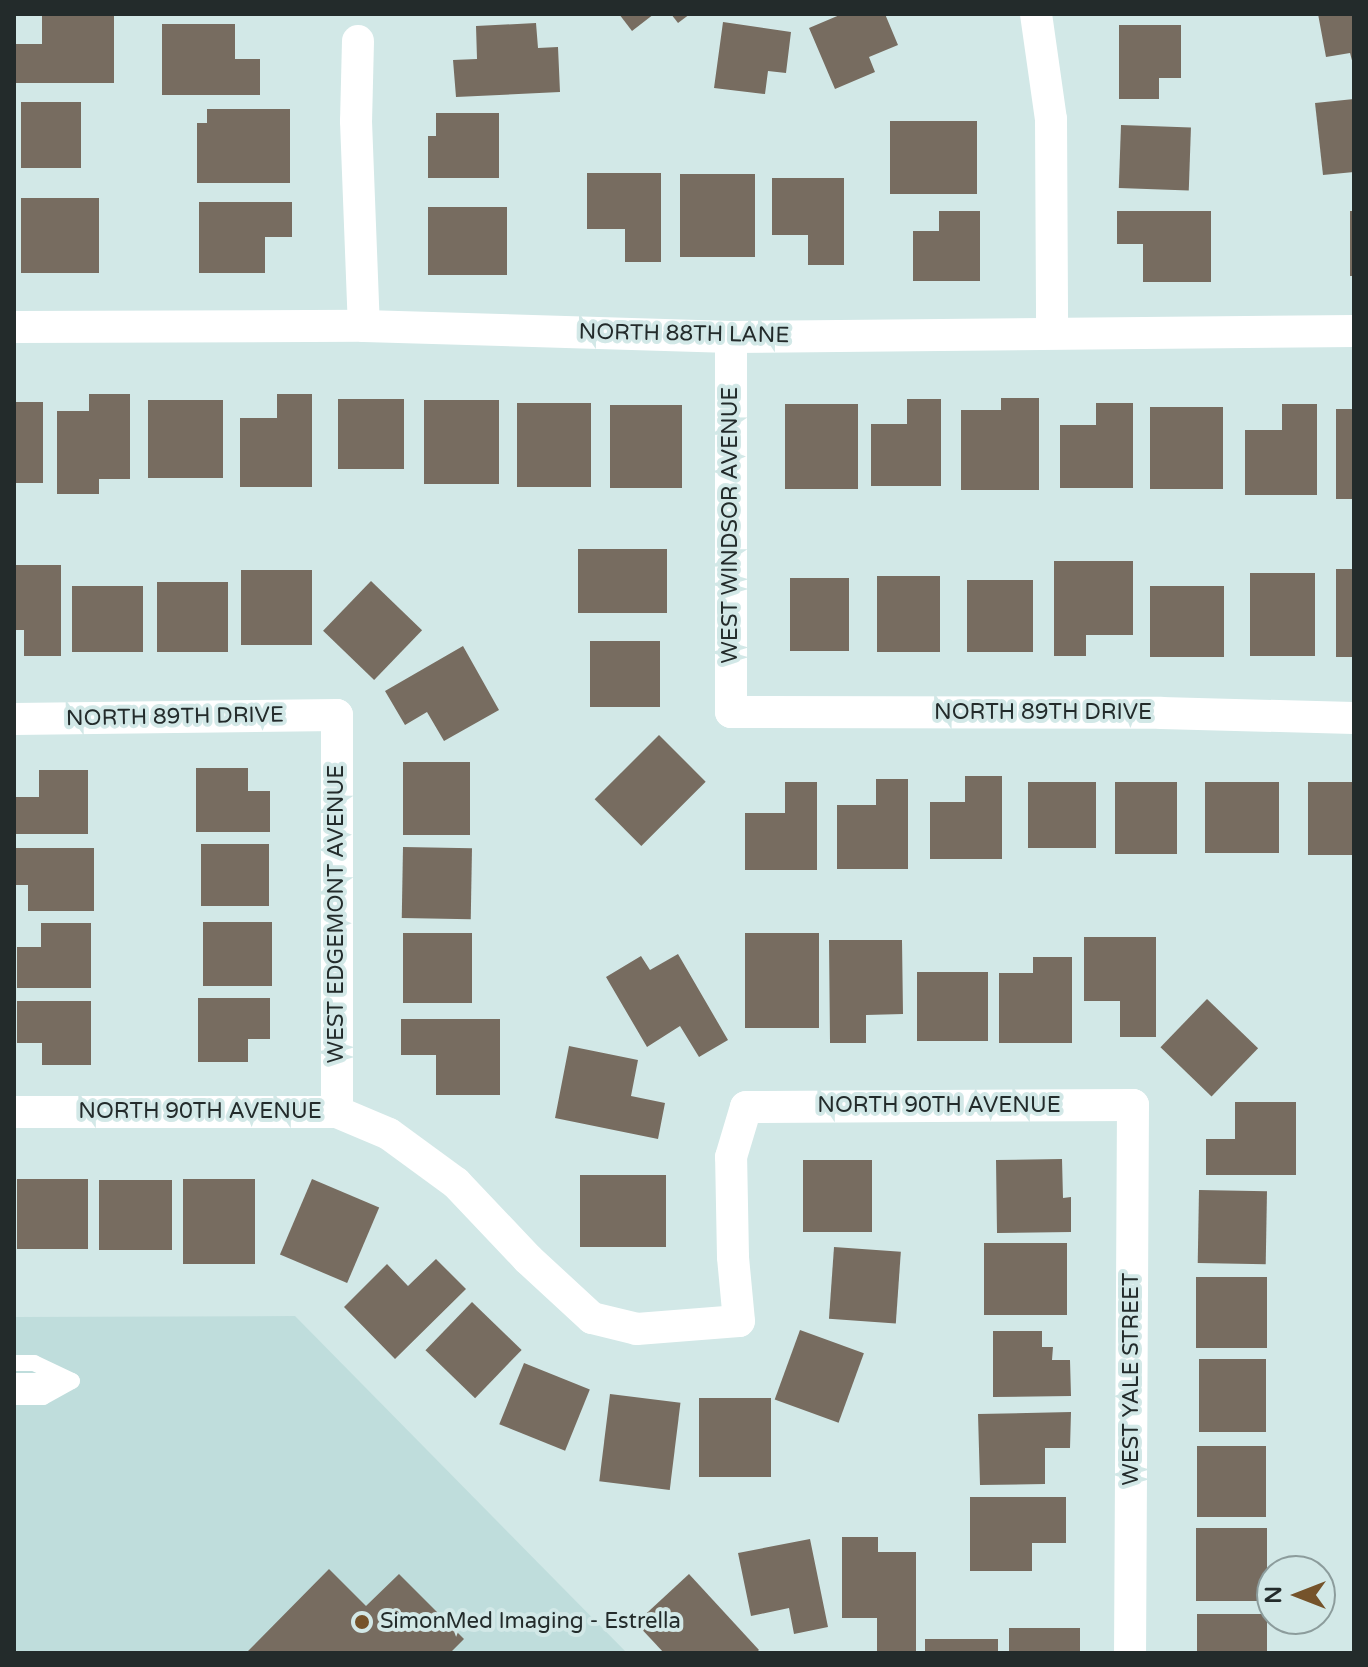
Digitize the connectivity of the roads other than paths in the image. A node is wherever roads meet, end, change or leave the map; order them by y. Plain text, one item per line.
1 (1036, 14) edge
2 (358, 41) dead end
3 (364, 326) junction
4 (14, 327) edge
5 (1354, 331) edge
6 (1052, 332) junction
7 (731, 337) junction
8 (731, 712) joint
9 (337, 715) joint
10 (1354, 718) edge
11 (14, 719) edge
12 (1133, 1105) joint
13 (14, 1112) edge
14 (337, 1112) junction
15 (14, 1363) edge
16 (14, 1381) edge
17 (72, 1381) junction
18 (14, 1397) edge
19 (1130, 1653) edge

1 - 6 street
2 - 3 street
3 - 4 street, NORTH 88TH LANE
3 - 7 street, NORTH 88TH LANE
5 - 6 street, NORTH 88TH LANE
6 - 7 street, NORTH 88TH LANE
7 - 8 street, WEST WINDSOR AVENUE
8 - 10 street, NORTH 89TH DRIVE
9 - 11 street, NORTH 89TH DRIVE
9 - 14 street, WEST EDGEMONT AVENUE
12 - 14 street, NORTH 90TH AVENUE
12 - 19 street, WEST YALE STREET
13 - 14 street, NORTH 90TH AVENUE
15 - 17 lane
16 - 17 lane
17 - 18 lane

